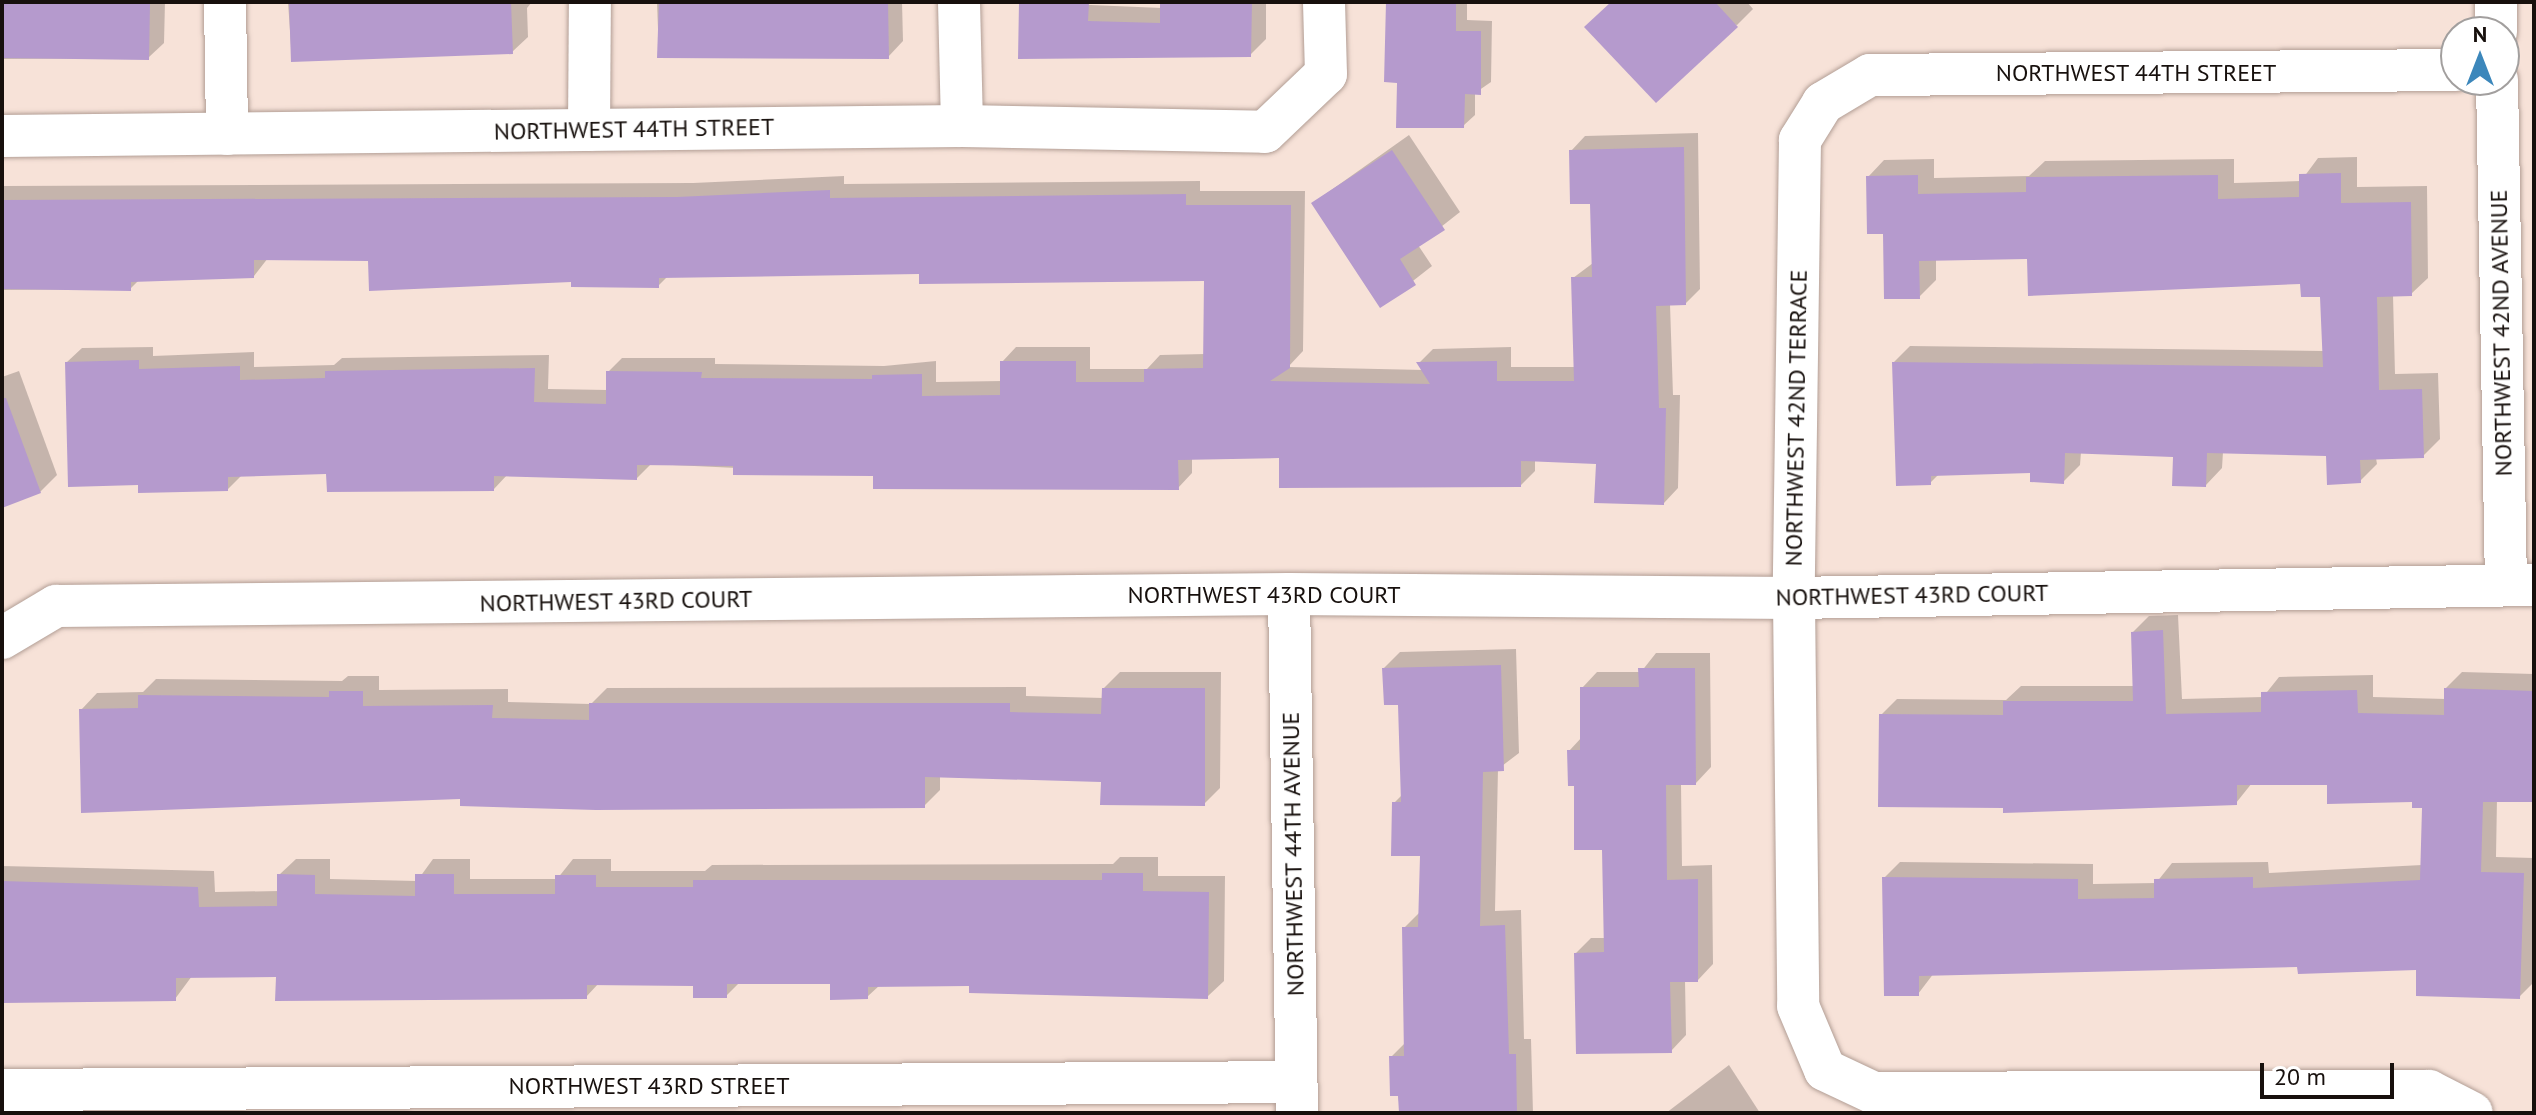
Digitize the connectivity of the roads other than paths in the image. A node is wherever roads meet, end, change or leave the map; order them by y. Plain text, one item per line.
1 (225, 2) edge
2 (590, 2) edge
3 (959, 2) edge
4 (1324, 2) edge
5 (2440, 70) edge
6 (2498, 96) edge
7 (1823, 103) joint
8 (962, 126) junction
9 (589, 130) junction
10 (227, 134) junction
11 (2, 136) edge
12 (2520, 585) edge
13 (1289, 594) junction
14 (1794, 598) junction
15 (2, 638) edge
16 (2, 1090) edge
17 (1296, 1098) edge
18 (2472, 1113) edge

1 - 10 street
2 - 9 street
3 - 8 street
4 - 8 street, NORTHWEST 44TH STREET
5 - 7 street, NORTHWEST 44TH STREET
6 - 12 street, NORTHWEST 42ND AVENUE
7 - 14 street, NORTHWEST 42ND TERRACE
8 - 9 street, NORTHWEST 44TH STREET
9 - 10 street, NORTHWEST 44TH STREET
10 - 11 street, NORTHWEST 44TH STREET
12 - 14 street, NORTHWEST 43RD COURT
13 - 14 street, NORTHWEST 43RD COURT
13 - 15 street, NORTHWEST 43RD COURT
13 - 17 street, NORTHWEST 44TH AVENUE
14 - 18 street, NORTHWEST 42ND TERRACE
16 - 17 street, NORTHWEST 43RD STREET

